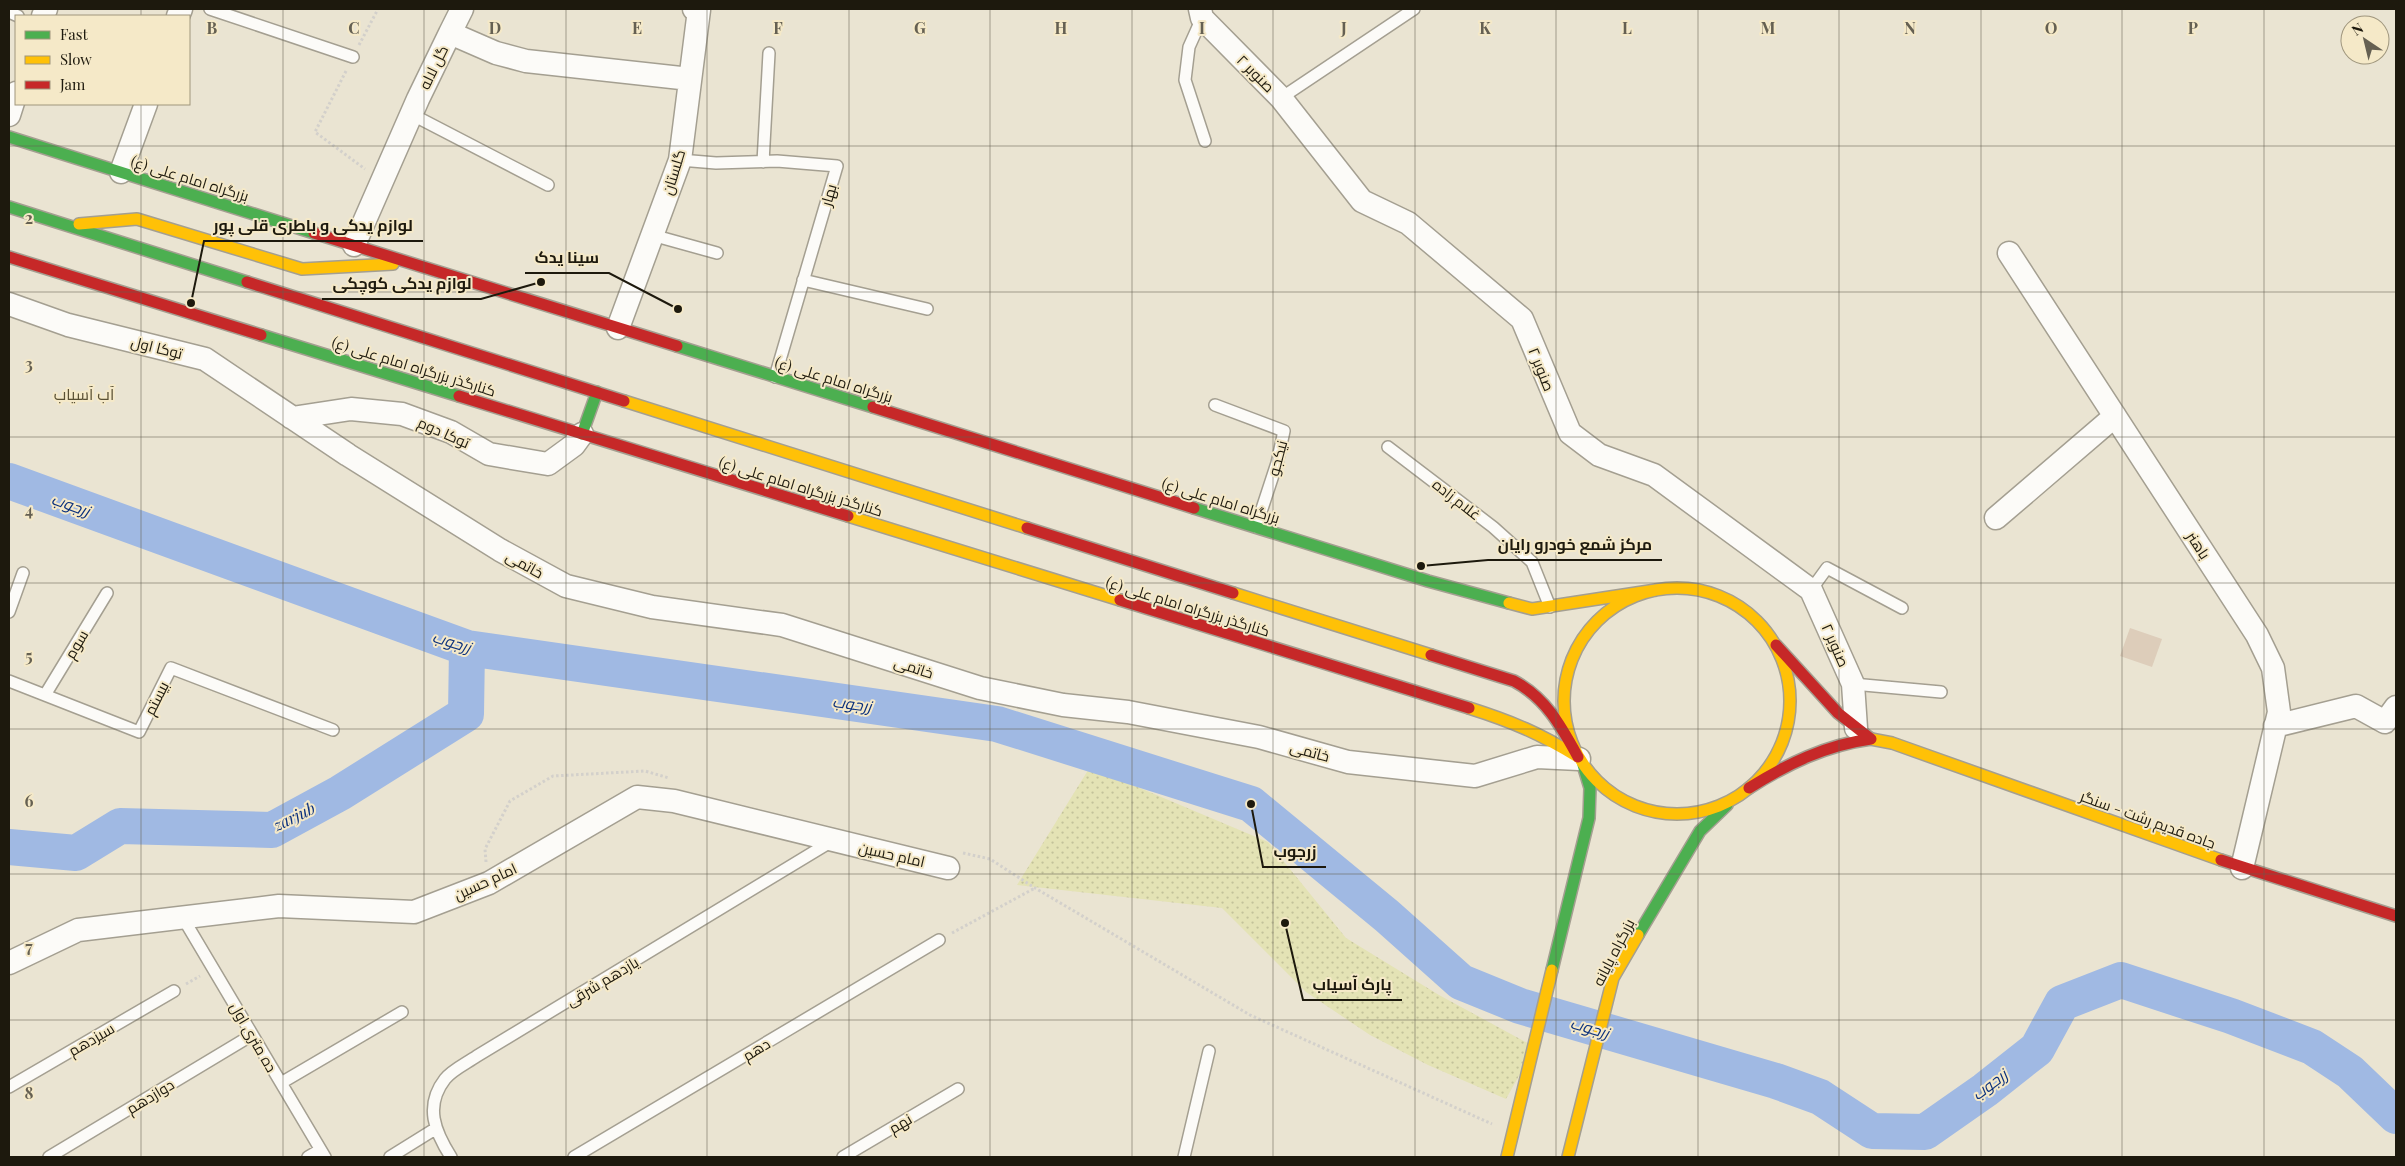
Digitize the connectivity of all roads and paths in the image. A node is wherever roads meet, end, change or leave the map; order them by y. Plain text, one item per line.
1 (210, 9) edge
2 (378, 9) edge
3 (462, 9) edge
4 (696, 9) edge
5 (1414, 9) edge
6 (1201, 14) edge
7 (450, 33) junction
8 (770, 53) dead end
9 (353, 57) junction
10 (690, 79) junction
11 (15, 96) edge
12 (1281, 98) junction
13 (146, 105) edge
14 (412, 114) junction
15 (9, 115) edge
16 (9, 137) edge
17 (1205, 141) dead end
18 (680, 160) junction
19 (763, 162) junction
20 (121, 172) junction
21 (382, 181) junction
22 (548, 184) dead end
23 (9, 207) edge
24 (67, 225) junction
25 (652, 235) junction
26 (354, 245) junction
27 (2009, 252) dead end
28 (717, 253) dead end
29 (228, 256) junction
30 (9, 257) edge
31 (410, 262) junction
32 (804, 280) junction
33 (9, 304) edge
34 (927, 309) dead end
35 (618, 328) junction
36 (775, 376) junction
37 (597, 392) junction
38 (1215, 405) dead end
39 (2115, 416) junction
40 (292, 418) junction
41 (582, 434) junction
42 (1388, 447) dead end
43 (1996, 518) dead end
44 (1256, 527) junction
45 (23, 574) dead end
46 (1656, 590) junction
47 (1811, 590) junction
48 (107, 592) dead end
49 (1550, 607) junction
50 (1902, 608) dead end
51 (9, 612) edge
52 (1776, 645) junction
53 (9, 682) edge
54 (1853, 684) junction
55 (1941, 692) dead end
56 (45, 695) junction
57 (2396, 707) edge
58 (2275, 726) junction
59 (333, 730) dead end
60 (1864, 733) junction
61 (1579, 759) junction
62 (674, 779) dead end
63 (1747, 789) junction
64 (833, 840) junction
65 (955, 860) joint
66 (2242, 868) junction
67 (489, 883) junction
68 (1035, 888) junction
69 (2396, 916) edge
70 (183, 918) junction
71 (938, 940) joint
72 (9, 964) edge
73 (214, 968) junction
74 (174, 991) joint
75 (402, 1012) dead end
76 (252, 1035) junction
77 (1209, 1051) dead end
78 (281, 1083) junction
79 (9, 1087) edge
80 (958, 1089) dead end
81 (435, 1128) junction
82 (1513, 1134) junction
83 (322, 1153) edge
84 (1569, 1153) edge
85 (48, 1157) edge
86 (308, 1157) edge
87 (390, 1157) edge
88 (451, 1157) edge
89 (574, 1157) edge
90 (843, 1157) edge
91 (1184, 1157) edge
92 (1507, 1157) edge
93 (1580, 1157) edge

1 - 9 lane
2 - 9 path
3 - 7 street
4 - 10 street, گلستان
5 - 12 lane
6 - 12 street, صنوبر ۲
6 - 17 lane
7 - 10 street, گل لاله
7 - 14 street, گل لاله
8 - 19 lane
9 - 21 path
10 - 18 street, گلستان
11 - 15 street
12 - 47 street, صنوبر ۲
13 - 20 street
14 - 21 street, گل لاله
14 - 22 lane
16 - 20 main road, بزرگراه امام علی (ع)
18 - 19 lane, بهار
18 - 25 street, گلستان
19 - 32 lane, بهار
20 - 26 main road, بزرگراه امام علی (ع)
21 - 26 street, گل لاله
23 - 24 main road
24 - 29 main road
24 - 29 main road
25 - 28 lane
25 - 35 street, گلستان
26 - 31 main road, بزرگراه امام علی (ع)
27 - 39 street, باهنر
29 - 31 main road
29 - 37 main road
30 - 41 main road, کنارگذر بزرگراه امام علی (ع)
31 - 35 main road, بزرگراه امام علی (ع)
32 - 34 lane
32 - 36 lane, بهار
33 - 40 street, توکا اول
35 - 36 main road, بزرگراه امام علی (ع)
36 - 44 main road, بزرگراه امام علی (ع)
37 - 41 main road
37 - 61 main road
38 - 44 lane, نیکجو
39 - 43 street
39 - 58 street, باهنر
40 - 41 street, توکا دوم
40 - 61 street, خاتمی
41 - 61 main road, کنارگذر بزرگراه امام علی (ع)
42 - 49 lane, غلام زاده
44 - 49 main road, بزرگراه امام علی (ع)
45 - 51 lane
46 - 49 main road, بزرگراه امام علی (ع)
46 - 52 main road
46 - 61 main road
47 - 50 lane
47 - 54 street, صنوبر ۲
48 - 56 lane, سوم
52 - 60 main road
52 - 63 main road
53 - 56 lane, بیستم
54 - 55 lane
54 - 60 street, صنوبر ۲
56 - 59 lane, بیستم
57 - 58 street
58 - 66 street, باهنر
60 - 63 main road
60 - 66 main road, جاده قدیم رشت - سنگر
61 - 63 main road
61 - 82 main road
62 - 67 path
63 - 84 main road, بزرگراه پایانه
64 - 65 street, امام حسین
64 - 67 street, امام حسین
64 - 81 lane, یازدهم شرقی
65 - 68 path
66 - 69 main road, جاده قدیم رشت - سنگر
67 - 70 street, امام حسین
68 - 71 path
68 - 82 path
70 - 72 street, امام حسین
70 - 73 lane, ده متری اول
71 - 89 lane, دهم
73 - 74 path
73 - 76 lane, ده متری اول
74 - 79 lane, سیزدهم
75 - 78 lane
76 - 78 lane, ده متری اول
76 - 85 lane, دوازدهم
77 - 91 lane
78 - 83 lane, ده متری اول
80 - 90 lane, نهم
81 - 87 lane
81 - 88 lane, یازدهم شرقی
82 - 92 main road
83 - 86 lane
84 - 93 lane

